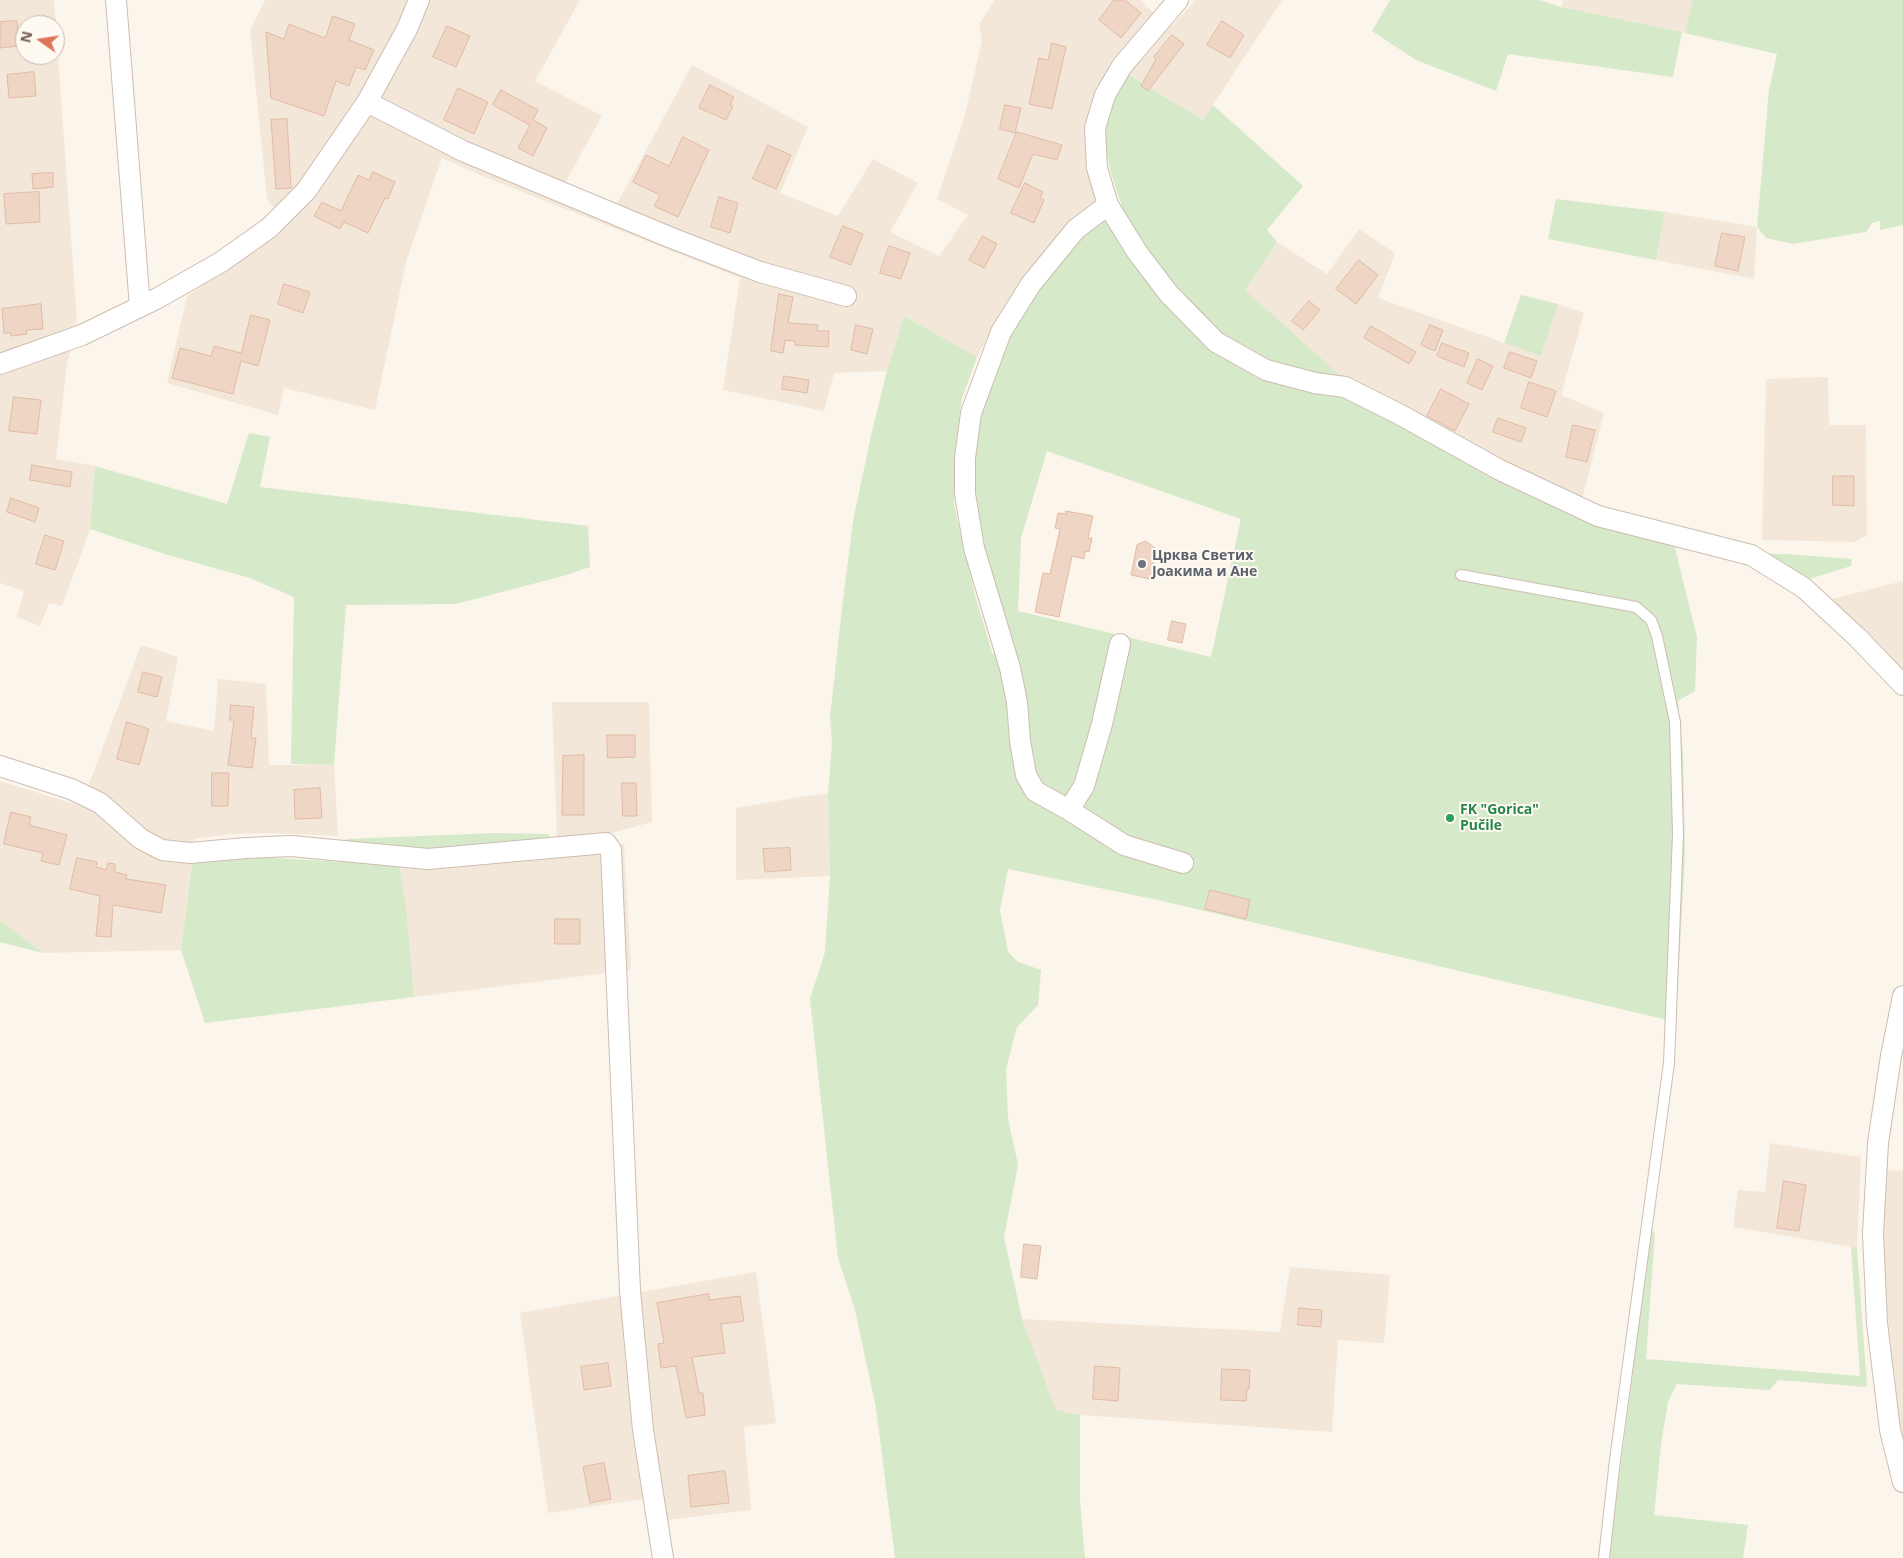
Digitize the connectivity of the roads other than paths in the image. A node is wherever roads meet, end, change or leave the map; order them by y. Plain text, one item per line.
1 (116, 0) edge
2 (419, 0) edge
3 (1169, 3) edge
4 (367, 102) junction
5 (1108, 205) junction
6 (846, 296) dead end
7 (140, 307) junction
8 (0, 357) edge
9 (1461, 575) dead end
10 (1120, 644) dead end
11 (1903, 685) edge
12 (0, 766) edge
13 (1069, 810) junction
14 (1183, 863) dead end
15 (1903, 996) edge
16 (1903, 1482) edge
17 (663, 1558) edge
18 (1604, 1558) edge

1 - 7 street
2 - 4 street
3 - 5 street
4 - 6 street
4 - 7 street
5 - 11 street
5 - 13 street
7 - 8 street
9 - 18 lane
10 - 13 street
12 - 17 street
13 - 14 street
15 - 16 street

